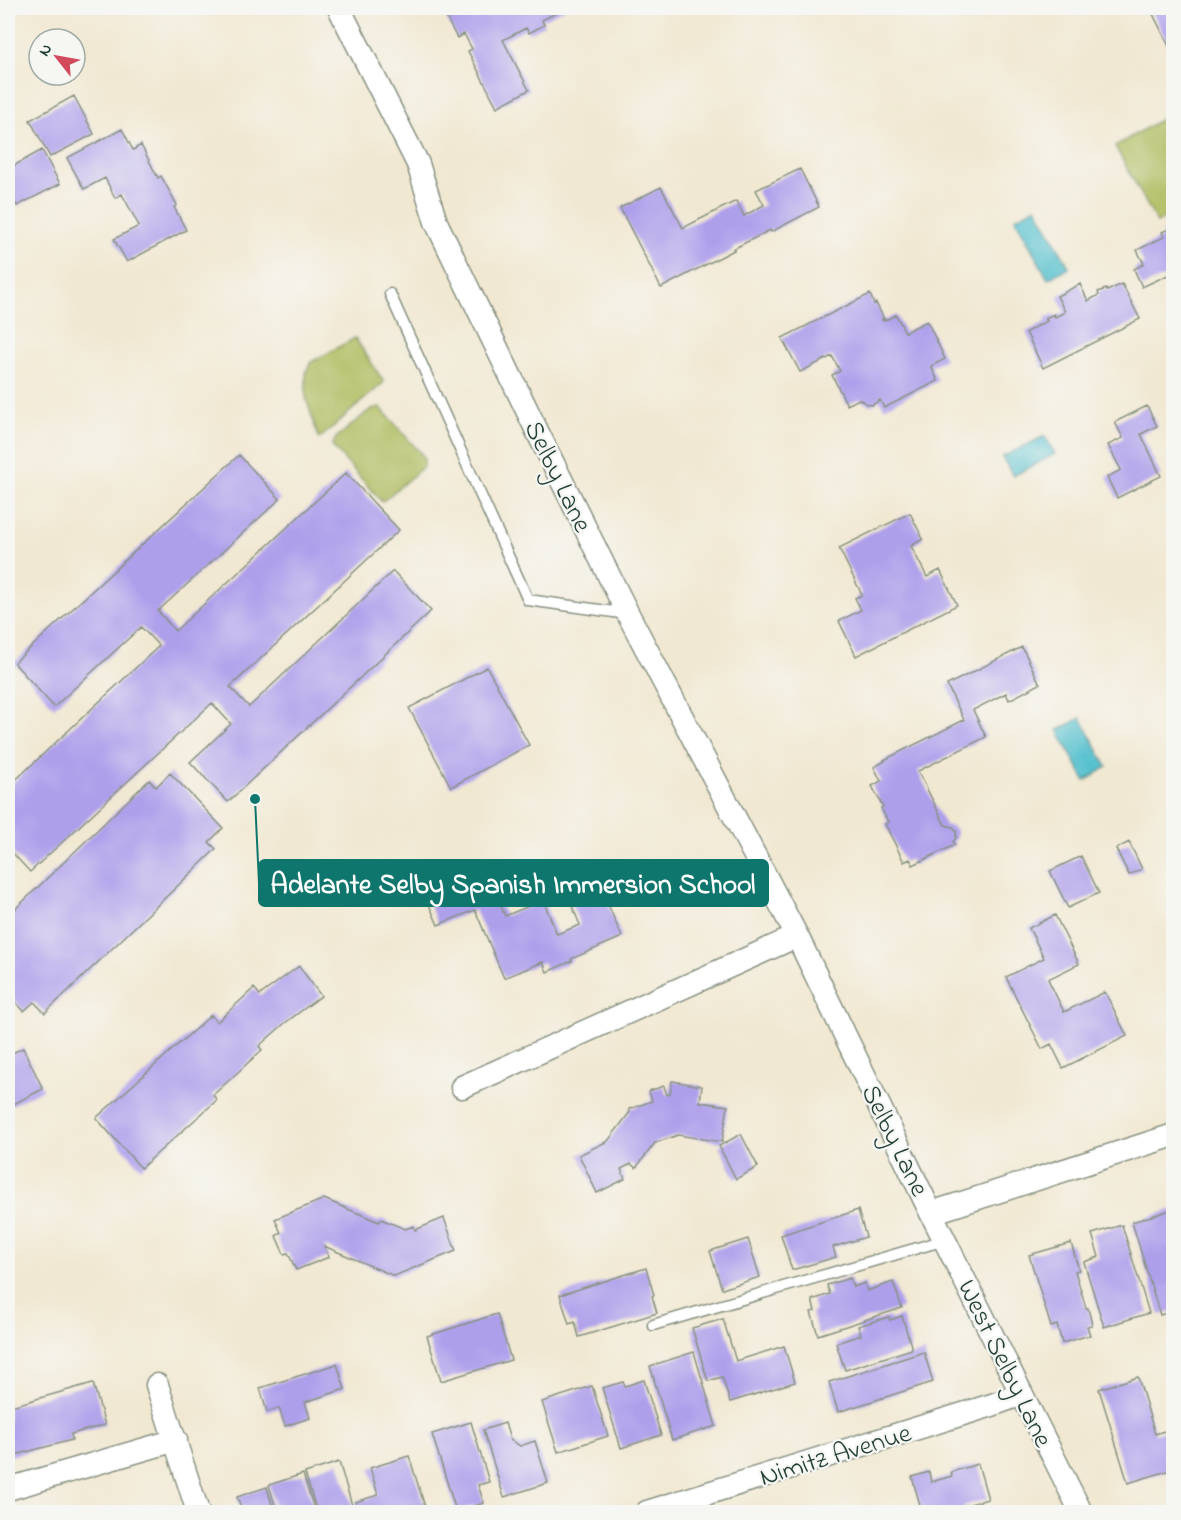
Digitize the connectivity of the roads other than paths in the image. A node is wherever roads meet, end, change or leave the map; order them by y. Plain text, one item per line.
1 (339, 8) edge
2 (390, 294) dead end
3 (628, 614) junction
4 (796, 936) junction
5 (462, 1088) dead end
6 (1173, 1135) edge
7 (932, 1213) junction
8 (945, 1240) junction
9 (653, 1325) dead end
10 (157, 1385) dead end
11 (1022, 1394) junction
12 (176, 1440) junction
13 (8, 1489) edge
14 (198, 1512) edge
15 (647, 1512) edge
16 (1081, 1512) edge

1 - 3 street, Selby Lane
2 - 3 lane
3 - 4 street, Selby Lane
4 - 5 street
4 - 7 street, Selby Lane
6 - 7 street, Selby Lane
7 - 8 street, West Selby Lane
8 - 9 lane
8 - 11 street, West Selby Lane
10 - 12 street
11 - 15 street, Nimitz Avenue
11 - 16 street, West Selby Lane
12 - 13 street
12 - 14 street

